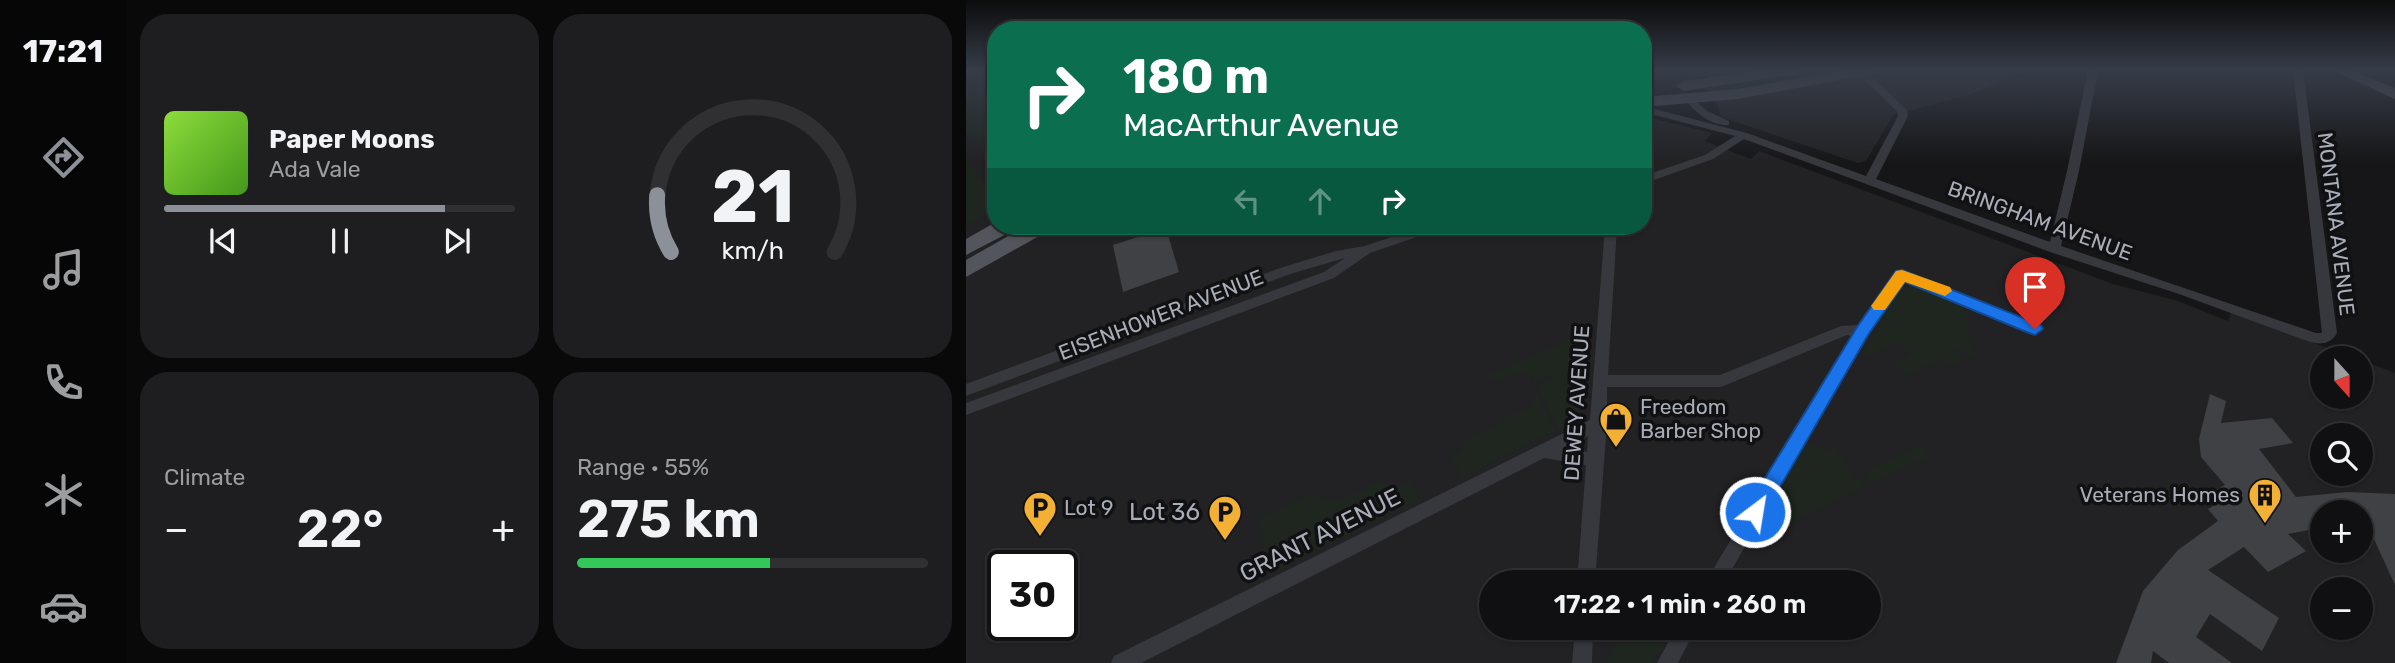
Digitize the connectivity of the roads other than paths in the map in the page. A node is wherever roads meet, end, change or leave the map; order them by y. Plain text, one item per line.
1 (1693, 101) edge
2 (1716, 101) edge
3 (1893, 101) edge
4 (2087, 101) edge
5 (2302, 101) edge
6 (1652, 111) edge
7 (1712, 117) junction
8 (1743, 135) junction
9 (1652, 177) edge
10 (1869, 181) junction
11 (987, 226) edge
12 (990, 235) edge
13 (1014, 235) edge
14 (1026, 235) edge
15 (1410, 235) edge
16 (1610, 235) edge
17 (966, 237) edge
18 (966, 248) edge
19 (2054, 249) junction
20 (1366, 250) junction
21 (966, 262) edge
22 (966, 270) edge
23 (1166, 315) junction
24 (2035, 329) dead end
25 (1862, 331) junction
26 (1171, 334) junction
27 (2325, 338) joint
28 (1602, 381) junction
29 (966, 390) edge
30 (966, 409) edge
31 (1599, 423) junction
32 (1541, 451) junction
33 (1596, 460) junction
34 (1587, 570) edge
35 (1722, 570) edge
36 (1583, 640) edge
37 (1680, 640) edge
38 (1121, 663) edge
39 (1582, 663) edge
40 (1667, 663) edge

1 - 7 street, BRINGHAM AVENUE
2 - 7 street
3 - 10 street
4 - 19 street
5 - 27 street, MONTANA AVENUE
6 - 8 street, BRINGHAM AVENUE
7 - 8 street, BRINGHAM AVENUE
8 - 9 street
8 - 10 street, BRINGHAM AVENUE
10 - 19 street, BRINGHAM AVENUE
11 - 17 main road
12 - 18 main road
13 - 21 main road
14 - 22 main road
15 - 20 street, EISENHOWER AVENUE
16 - 28 street, DEWEY AVENUE
19 - 27 street, BRINGHAM AVENUE
20 - 23 street, EISENHOWER AVENUE
20 - 26 street, EISENHOWER AVENUE
23 - 26 street
23 - 29 street, EISENHOWER AVENUE
24 - 25 street
25 - 28 street
25 - 35 street
26 - 30 street, EISENHOWER AVENUE
28 - 31 street, DEWEY AVENUE
31 - 32 street, GRANT AVENUE
31 - 33 street, DEWEY AVENUE
32 - 33 street
32 - 38 street, GRANT AVENUE
33 - 34 street, DEWEY AVENUE
36 - 39 street
37 - 40 street

